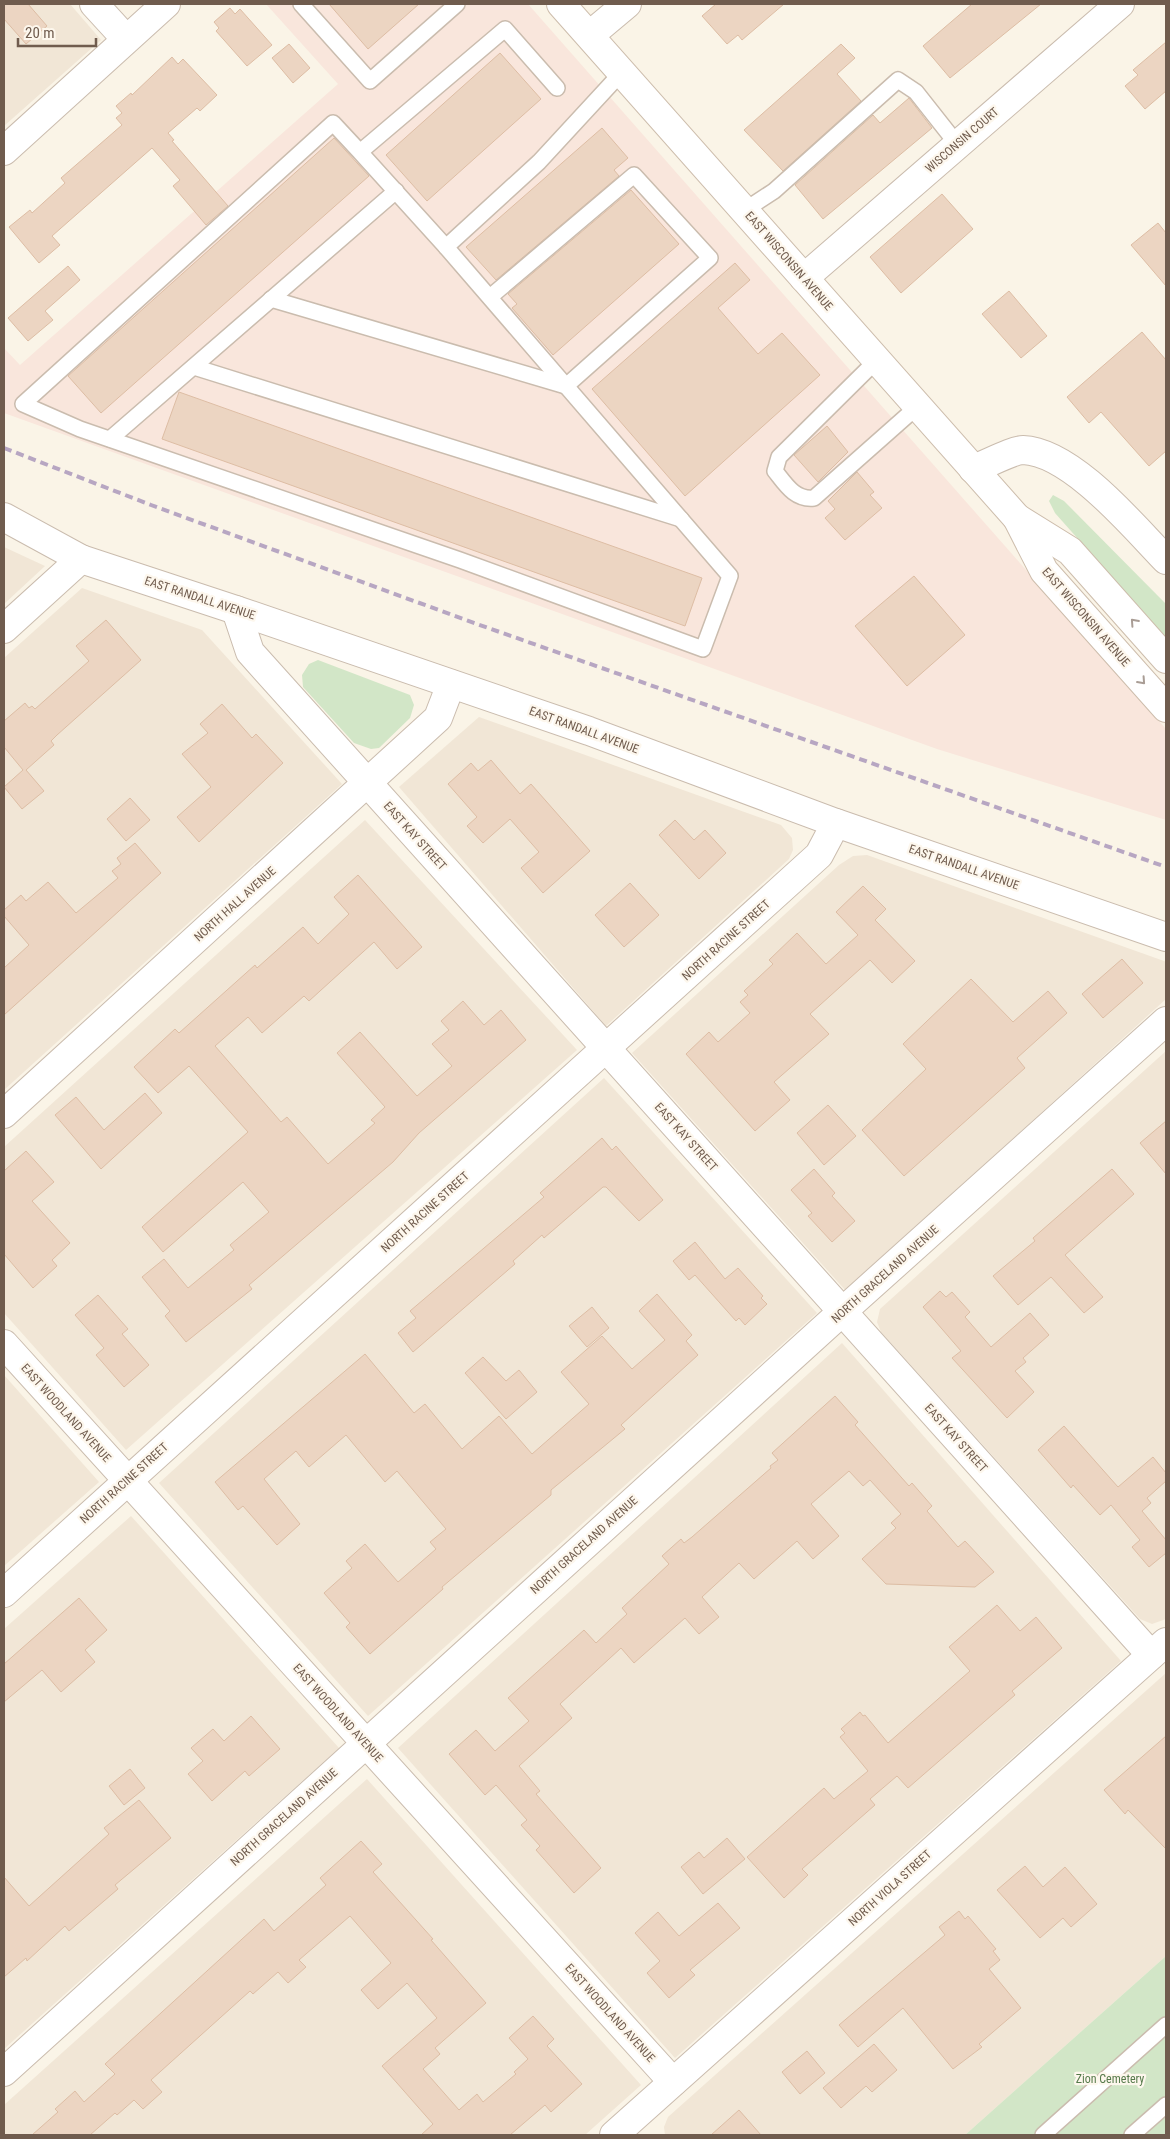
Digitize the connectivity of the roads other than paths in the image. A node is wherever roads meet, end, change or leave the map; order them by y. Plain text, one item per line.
1 (94, 4) edge
2 (166, 4) edge
3 (301, 4) edge
4 (455, 4) edge
5 (562, 4) edge
6 (627, 4) edge
7 (1120, 4) edge
8 (590, 35) junction
9 (126, 39) junction
10 (623, 71) junction
11 (557, 88) dead end
12 (957, 144) junction
13 (4, 151) edge
14 (360, 152) junction
15 (396, 191) junction
16 (745, 210) junction
17 (446, 247) junction
18 (804, 278) junction
19 (490, 297) junction
20 (271, 299) junction
21 (877, 360) junction
22 (194, 367) junction
23 (566, 386) junction
24 (918, 406) junction
25 (110, 439) junction
26 (974, 470) junction
27 (4, 517) edge
28 (1017, 518) junction
29 (682, 520) junction
30 (1160, 542) edge
31 (81, 559) junction
32 (236, 610) junction
33 (4, 629) edge
34 (1166, 659) edge
35 (451, 684) junction
36 (1166, 708) edge
37 (368, 783) junction
38 (836, 823) junction
39 (1166, 937) edge
40 (1166, 1021) edge
41 (606, 1049) junction
42 (4, 1114) edge
43 (842, 1311) junction
44 (4, 1344) edge
45 (127, 1481) junction
46 (4, 1593) edge
47 (1158, 1648) edge
48 (365, 1743) junction
49 (1166, 2025) edge
50 (4, 2072) edge
51 (673, 2082) junction
52 (1166, 2106) edge
53 (621, 2133) edge
54 (1043, 2135) edge
55 (1132, 2135) edge

1 - 9 street
2 - 9 street
3 - 4 lane
5 - 8 street, EAST WISCONSIN AVENUE
6 - 8 street
7 - 12 street, WISCONSIN COURT
8 - 10 street, EAST WISCONSIN AVENUE
9 - 13 street
10 - 16 street, EAST WISCONSIN AVENUE
10 - 17 lane
11 - 14 lane
12 - 16 lane
12 - 18 street, WISCONSIN COURT
14 - 15 lane
14 - 25 lane
15 - 17 lane
15 - 20 lane
16 - 18 street, EAST WISCONSIN AVENUE
17 - 19 lane
18 - 21 street, EAST WISCONSIN AVENUE
19 - 23 lane
19 - 23 lane
20 - 22 lane
20 - 23 lane
21 - 24 street, EAST WISCONSIN AVENUE
21 - 24 lane
22 - 25 lane
22 - 29 lane
23 - 29 lane
24 - 26 street, EAST WISCONSIN AVENUE
25 - 29 lane
26 - 28 street, EAST WISCONSIN AVENUE
26 - 30 street
27 - 31 street, EAST RANDALL AVENUE
34 -> 28 street, EAST WISCONSIN AVENUE
28 -> 36 street, EAST WISCONSIN AVENUE
31 - 32 street, EAST RANDALL AVENUE
31 - 33 street
32 - 35 street, EAST RANDALL AVENUE
32 - 37 street, EAST KAY STREET
35 - 37 street, NORTH HALL AVENUE
35 - 38 street, EAST RANDALL AVENUE
37 - 41 street, EAST KAY STREET
37 - 42 street, NORTH HALL AVENUE
38 - 39 street, EAST RANDALL AVENUE
38 - 41 street, NORTH RACINE STREET
40 - 43 street, NORTH GRACELAND AVENUE
41 - 43 street, EAST KAY STREET
41 - 45 street, NORTH RACINE STREET
43 - 47 street, EAST KAY STREET
43 - 48 street, NORTH GRACELAND AVENUE
44 - 45 street, EAST WOODLAND AVENUE
45 - 46 street, NORTH RACINE STREET
45 - 48 street, EAST WOODLAND AVENUE
47 - 51 street, NORTH VIOLA STREET
48 - 50 street, NORTH GRACELAND AVENUE
48 - 51 street, EAST WOODLAND AVENUE
49 - 54 lane
51 - 53 street, NORTH VIOLA STREET
52 - 55 lane

